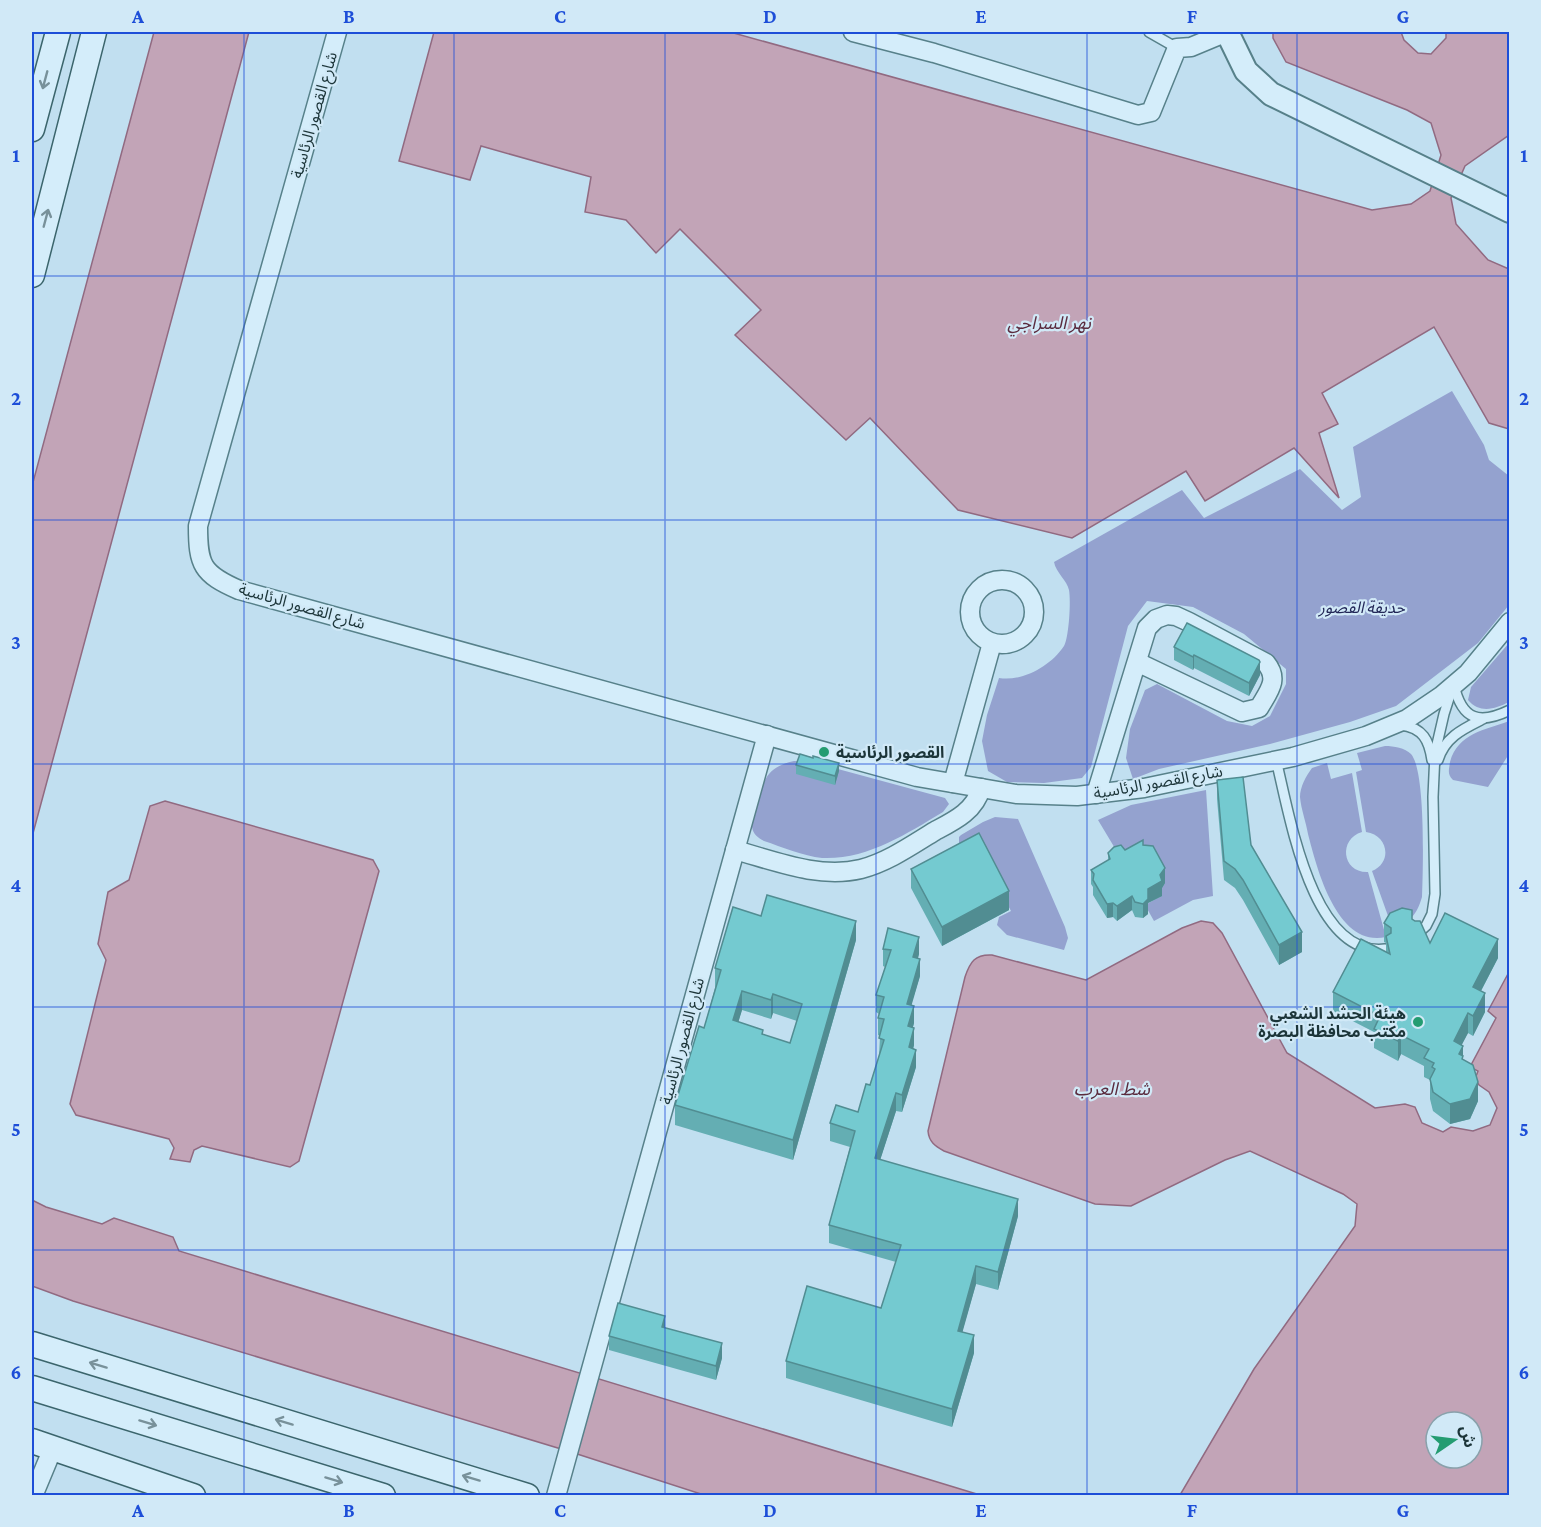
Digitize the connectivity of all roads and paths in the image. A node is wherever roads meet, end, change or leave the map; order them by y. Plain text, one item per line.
1 (58, 32) edge
2 (94, 32) edge
3 (337, 32) edge
4 (853, 32) edge
5 (1149, 32) edge
6 (1227, 32) edge
7 (1177, 48) junction
8 (32, 129) edge
9 (1509, 211) edge
10 (32, 275) edge
11 (1509, 622) edge
12 (992, 643) dead end
13 (1137, 662) junction
14 (1454, 684) junction
15 (1509, 710) edge
16 (1483, 719) junction
17 (1393, 725) junction
18 (767, 735) junction
19 (1276, 760) junction
20 (1434, 774) junction
21 (953, 783) junction
22 (981, 788) junction
23 (1096, 794) junction
24 (735, 850) junction
25 (1417, 934) edge
26 (1385, 949) edge
27 (32, 1344) edge
28 (32, 1388) edge
29 (42, 1444) edge
30 (166, 1491) edge
31 (558, 1491) edge
32 (33, 1496) edge
33 (193, 1496) edge
34 (383, 1496) edge
35 (527, 1496) edge

1 -> 8 main road
10 -> 2 main road
3 - 18 street, شارع القصور الرئاسية
4 - 7 street
5 - 7 lane
6 - 7 street
6 - 9 street
11 - 14 street, شارع القصور الرئاسية
12 - 21 street
13 - 13 street
13 - 23 street
14 - 16 lane
14 - 17 street, شارع القصور الرئاسية
14 - 20 lane
15 - 16 lane
16 - 20 lane
17 - 19 street, شارع القصور الرئاسية
17 - 20 lane
18 - 21 street, شارع القصور الرئاسية
18 - 24 street, شارع القصور الرئاسية
19 - 23 street, شارع القصور الرئاسية
19 - 26 lane
20 - 25 lane
21 - 22 street, شارع القصور الرئاسية
22 - 23 street, شارع القصور الرئاسية
22 - 24 street
24 - 31 street, شارع القصور الرئاسية
35 -> 27 main road
28 -> 34 main road
29 - 30 main road
29 - 32 street
30 - 33 main road

